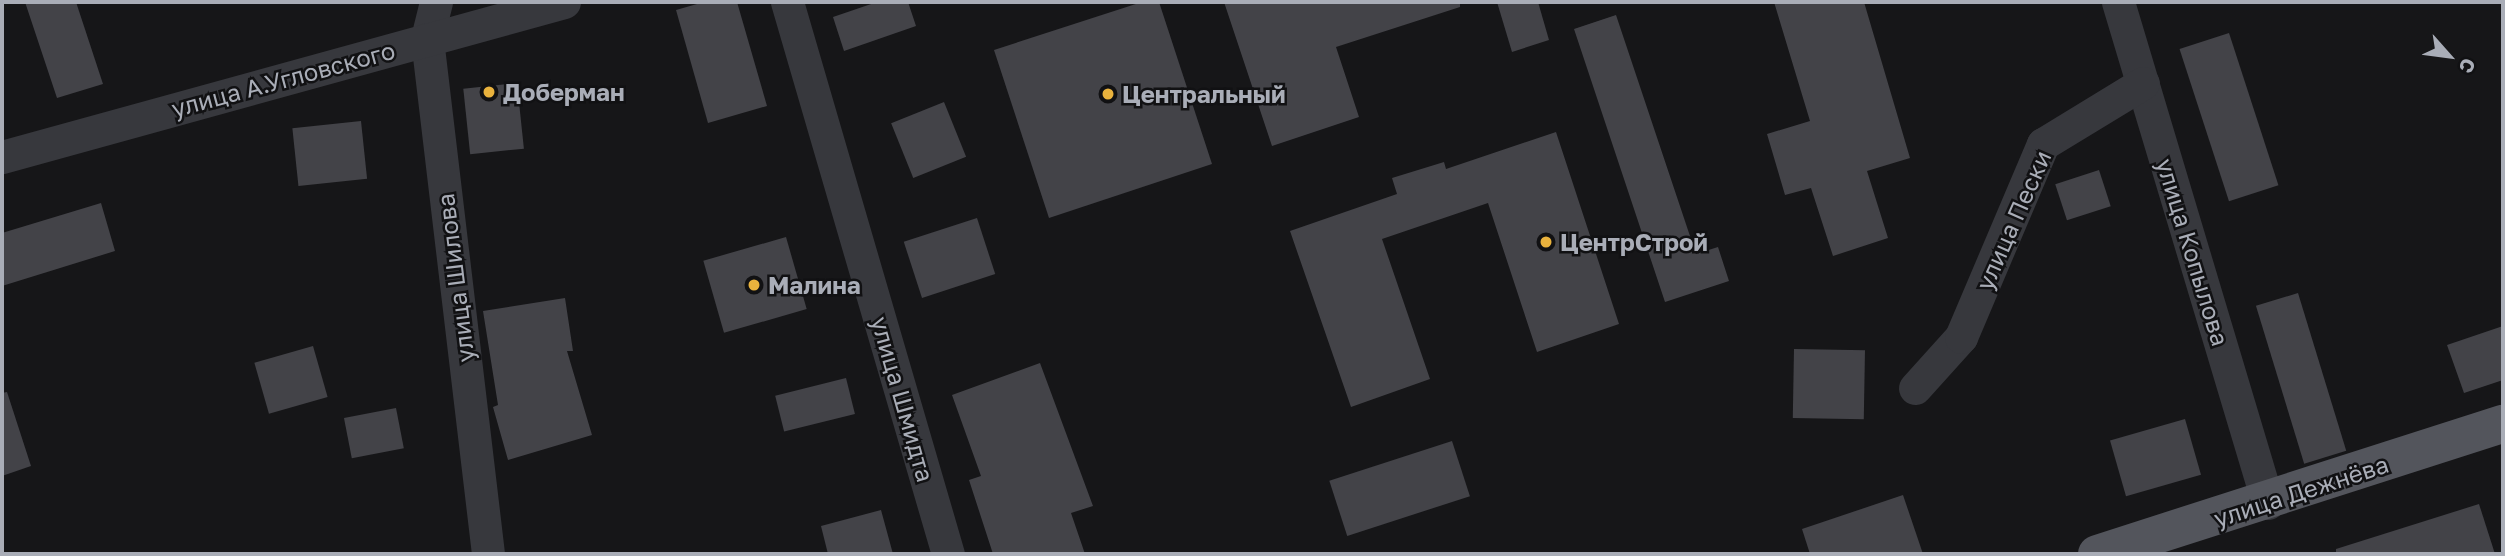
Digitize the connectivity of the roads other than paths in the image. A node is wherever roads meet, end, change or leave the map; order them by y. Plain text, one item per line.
1 (436, 2) edge
2 (564, 2) edge
3 (787, 2) edge
4 (2118, 2) edge
5 (427, 39) junction
6 (2143, 83) junction
7 (2, 157) edge
8 (1915, 388) dead end
9 (2503, 424) edge
10 (2268, 503) junction
11 (488, 554) edge
12 (947, 554) edge
13 (2097, 554) edge

1 - 5 street, улица Шилова
2 - 5 street, улица А.Угловского
3 - 12 street, улица Шмидта
4 - 6 street, улица Копылова
5 - 7 street, улица А.Угловского
5 - 11 street, улица Шилова
6 - 8 street, улица Пески
6 - 10 street, улица Копылова
9 - 10 main road, улица Дежнёва
10 - 13 main road, улица Дежнёва

